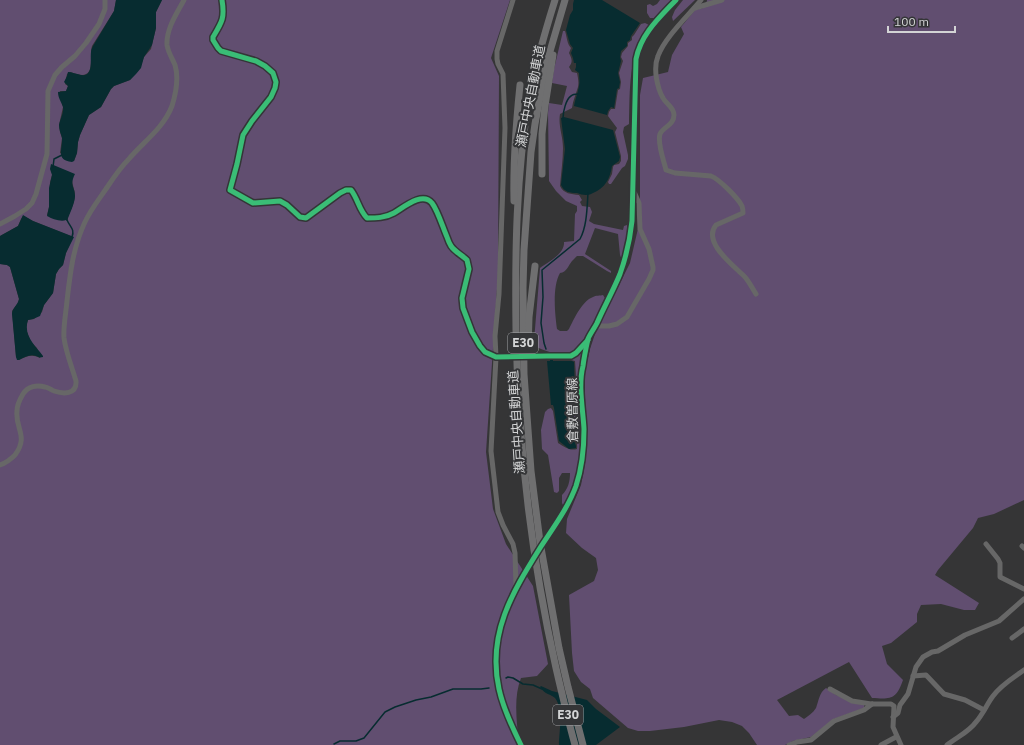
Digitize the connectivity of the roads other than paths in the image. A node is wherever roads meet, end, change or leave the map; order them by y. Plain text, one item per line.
1 (105, 0) edge
2 (184, 0) edge
3 (222, 0) edge
4 (513, 0) edge
5 (555, 0) edge
6 (565, 0) edge
7 (676, 0) edge
8 (701, 0) edge
9 (722, 0) edge
10 (695, 8) junction
11 (558, 21) junction
12 (520, 86) dead end
13 (542, 174) dead end
14 (632, 191) junction
15 (0, 224) edge
16 (516, 251) junction
17 (535, 266) dead end
18 (756, 294) dead end
19 (595, 326) junction
20 (588, 339) junction
21 (498, 357) junction
22 (524, 374) junction
23 (0, 465) edge
24 (986, 544) dead end
25 (516, 588) junction
26 (1024, 589) edge
27 (1024, 599) edge
28 (1024, 629) edge
29 (1012, 638) dead end
30 (1024, 670) edge
31 (913, 676) junction
32 (830, 689) dead end
33 (872, 704) junction
34 (984, 710) junction
35 (893, 717) junction
36 (896, 737) junction
37 (520, 745) edge
38 (575, 745) edge
39 (583, 745) edge
40 (789, 745) edge
41 (881, 745) edge
42 (901, 745) edge
43 (947, 745) edge

1 - 15 street
2 - 23 street
3 - 21 street
4 - 21 street
5 - 16 highway, 瀬戸中央自動車道 / E30
6 - 11 highway, 瀬戸中央自動車道 / E30
7 - 14 street, 倉敷曽原線
8 - 10 street
9 - 10 street
10 - 18 street
11 - 13 highway
11 - 22 highway, 瀬戸中央自動車道 / E30
12 - 16 highway
14 - 19 street, 倉敷曽原線
14 - 19 street
16 - 38 highway, 瀬戸中央自動車道 / E30
17 - 22 highway
19 - 20 street, 倉敷曽原線
20 - 21 street, bridge
20 - 25 street, 倉敷曽原線, bridge
21 - 25 street
22 - 39 highway, 瀬戸中央自動車道 / E30
24 - 26 street
25 - 37 street, 倉敷曽原線
27 - 31 street
28 - 29 street
30 - 34 street
31 - 34 street
31 - 35 street
32 - 33 street
33 - 35 street
33 - 40 street
34 - 43 street
35 - 36 street
36 - 41 street
36 - 42 street

